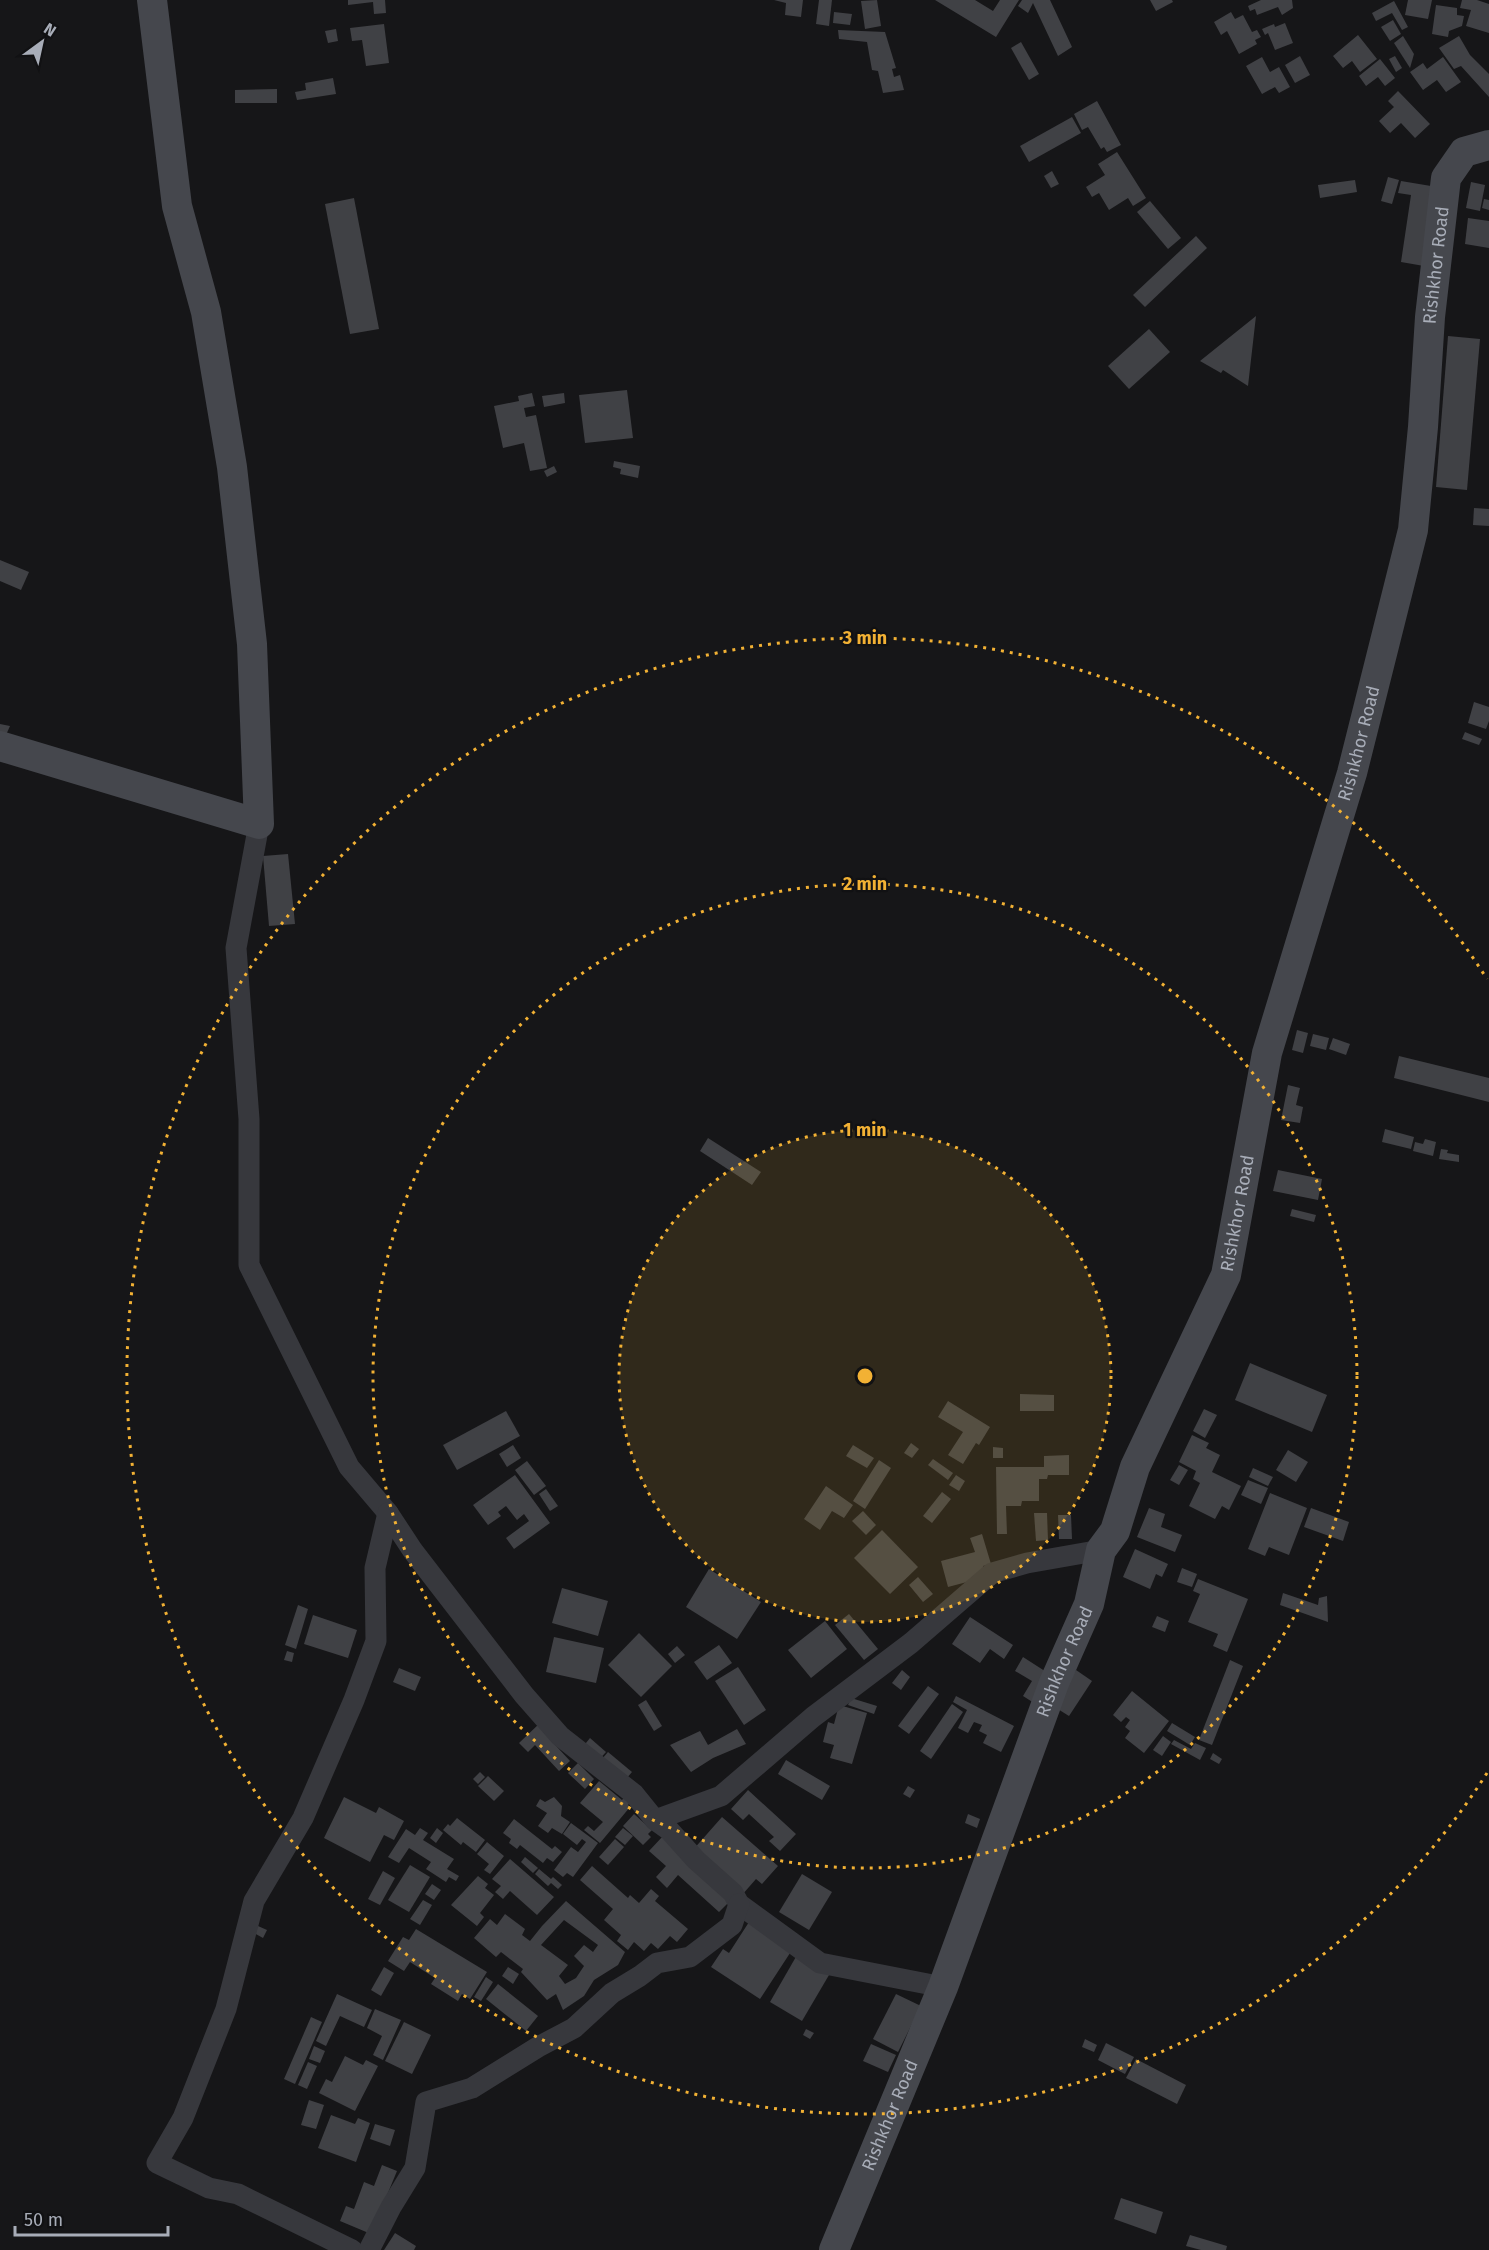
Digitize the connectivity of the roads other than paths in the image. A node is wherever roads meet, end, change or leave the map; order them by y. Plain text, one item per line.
1 (152, 0) edge
2 (1489, 146) edge
3 (0, 746) edge
4 (259, 824) junction
5 (388, 1513) junction
6 (1101, 1550) junction
7 (656, 1820) junction
8 (739, 1904) junction
9 (943, 1987) junction
10 (352, 2250) edge
11 (369, 2250) edge
12 (834, 2250) edge

1 - 4 street
2 - 6 street, Rishkhor Road
3 - 4 street
4 - 5 street
5 - 7 street
5 - 10 street
6 - 7 street
6 - 9 street, Rishkhor Road
7 - 8 street
8 - 9 street
8 - 11 street
9 - 12 street, Rishkhor Road

